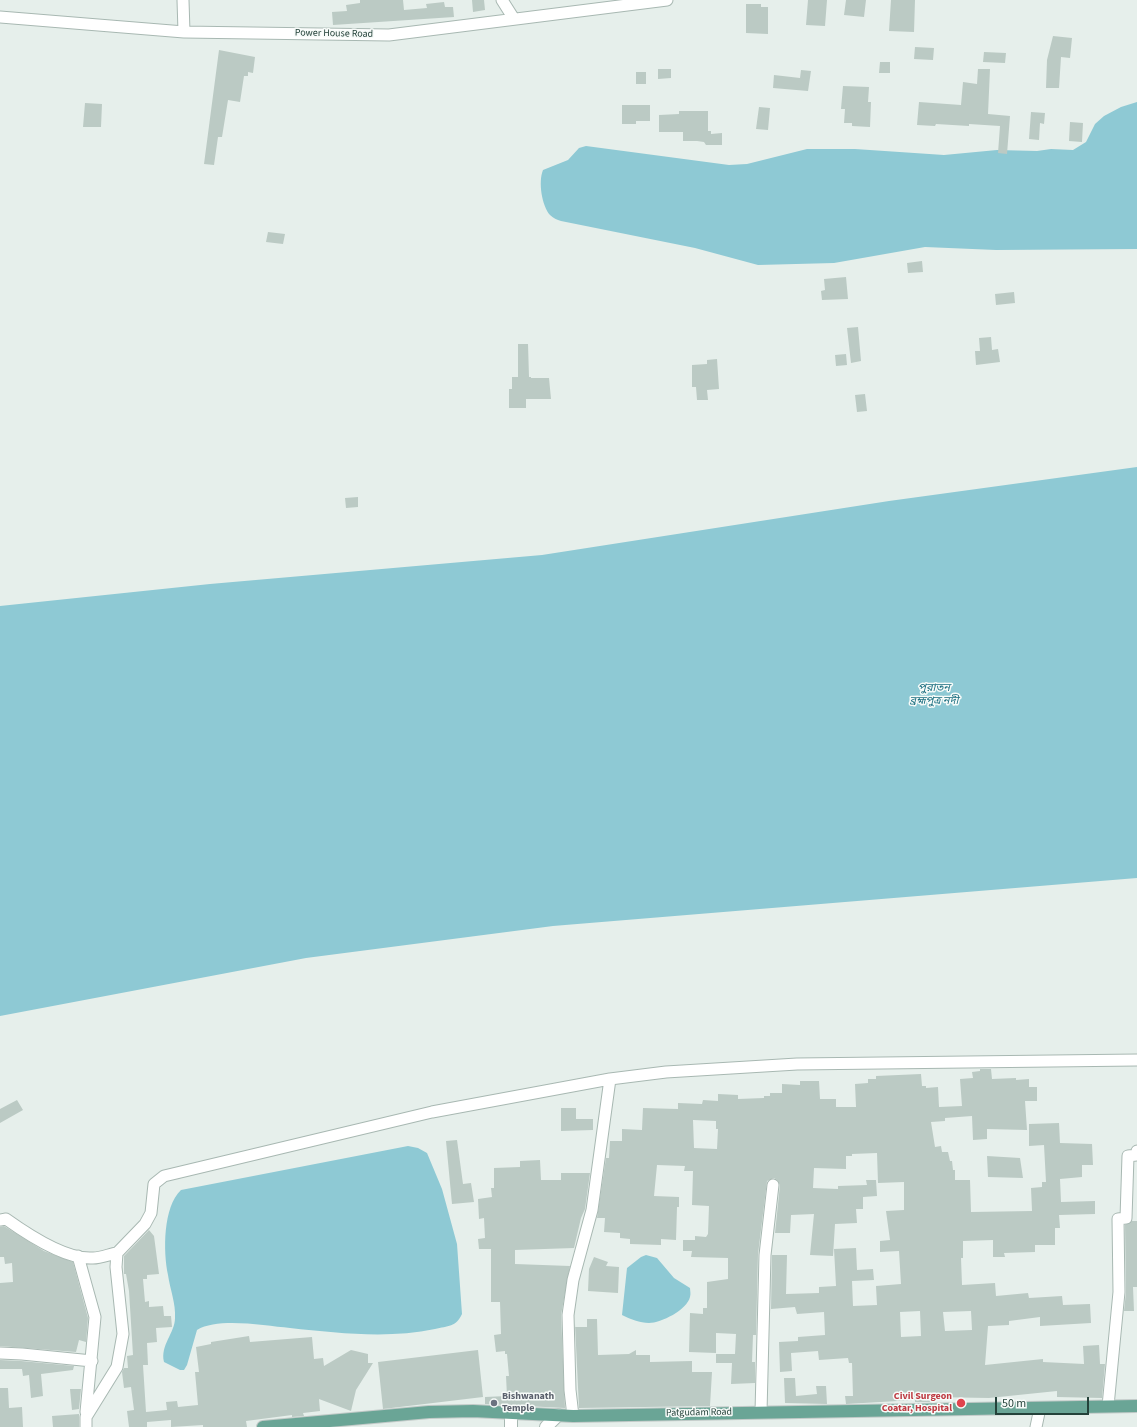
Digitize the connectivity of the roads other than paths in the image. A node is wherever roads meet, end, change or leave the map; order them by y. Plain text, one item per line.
1 (183, 0) edge
2 (502, 0) edge
3 (667, 0) edge
4 (0, 17) edge
5 (514, 19) junction
6 (184, 32) junction
7 (1137, 1060) edge
8 (610, 1079) junction
9 (1137, 1151) edge
10 (773, 1185) dead end
11 (0, 1220) edge
12 (117, 1253) junction
13 (78, 1256) junction
14 (0, 1353) edge
15 (92, 1361) junction
16 (1108, 1406) junction
17 (1137, 1406) edge
18 (1040, 1408) junction
19 (761, 1412) junction
20 (511, 1414) junction
21 (558, 1415) junction
22 (573, 1416) junction
23 (86, 1422) edge
24 (263, 1427) edge
25 (511, 1427) edge
26 (546, 1427) edge
27 (1036, 1427) edge

1 - 6 street
2 - 5 street
3 - 5 street, Power House Road
4 - 6 street, Power House Road
5 - 6 street, Power House Road
7 - 8 street
8 - 12 street
8 - 22 street
9 - 16 street
10 - 19 street
11 - 13 street
12 - 13 street
12 - 23 street
13 - 15 street
14 - 15 street
15 - 23 street
16 - 17 main road, Patgudam Road
16 - 18 main road, Patgudam Road
18 - 19 main road, Patgudam Road
18 - 27 street
19 - 22 main road, Patgudam Road
20 - 21 main road, Patgudam Road
20 - 24 main road, Patgudam Road
20 - 25 street
21 - 22 main road, Patgudam Road
21 - 26 street

